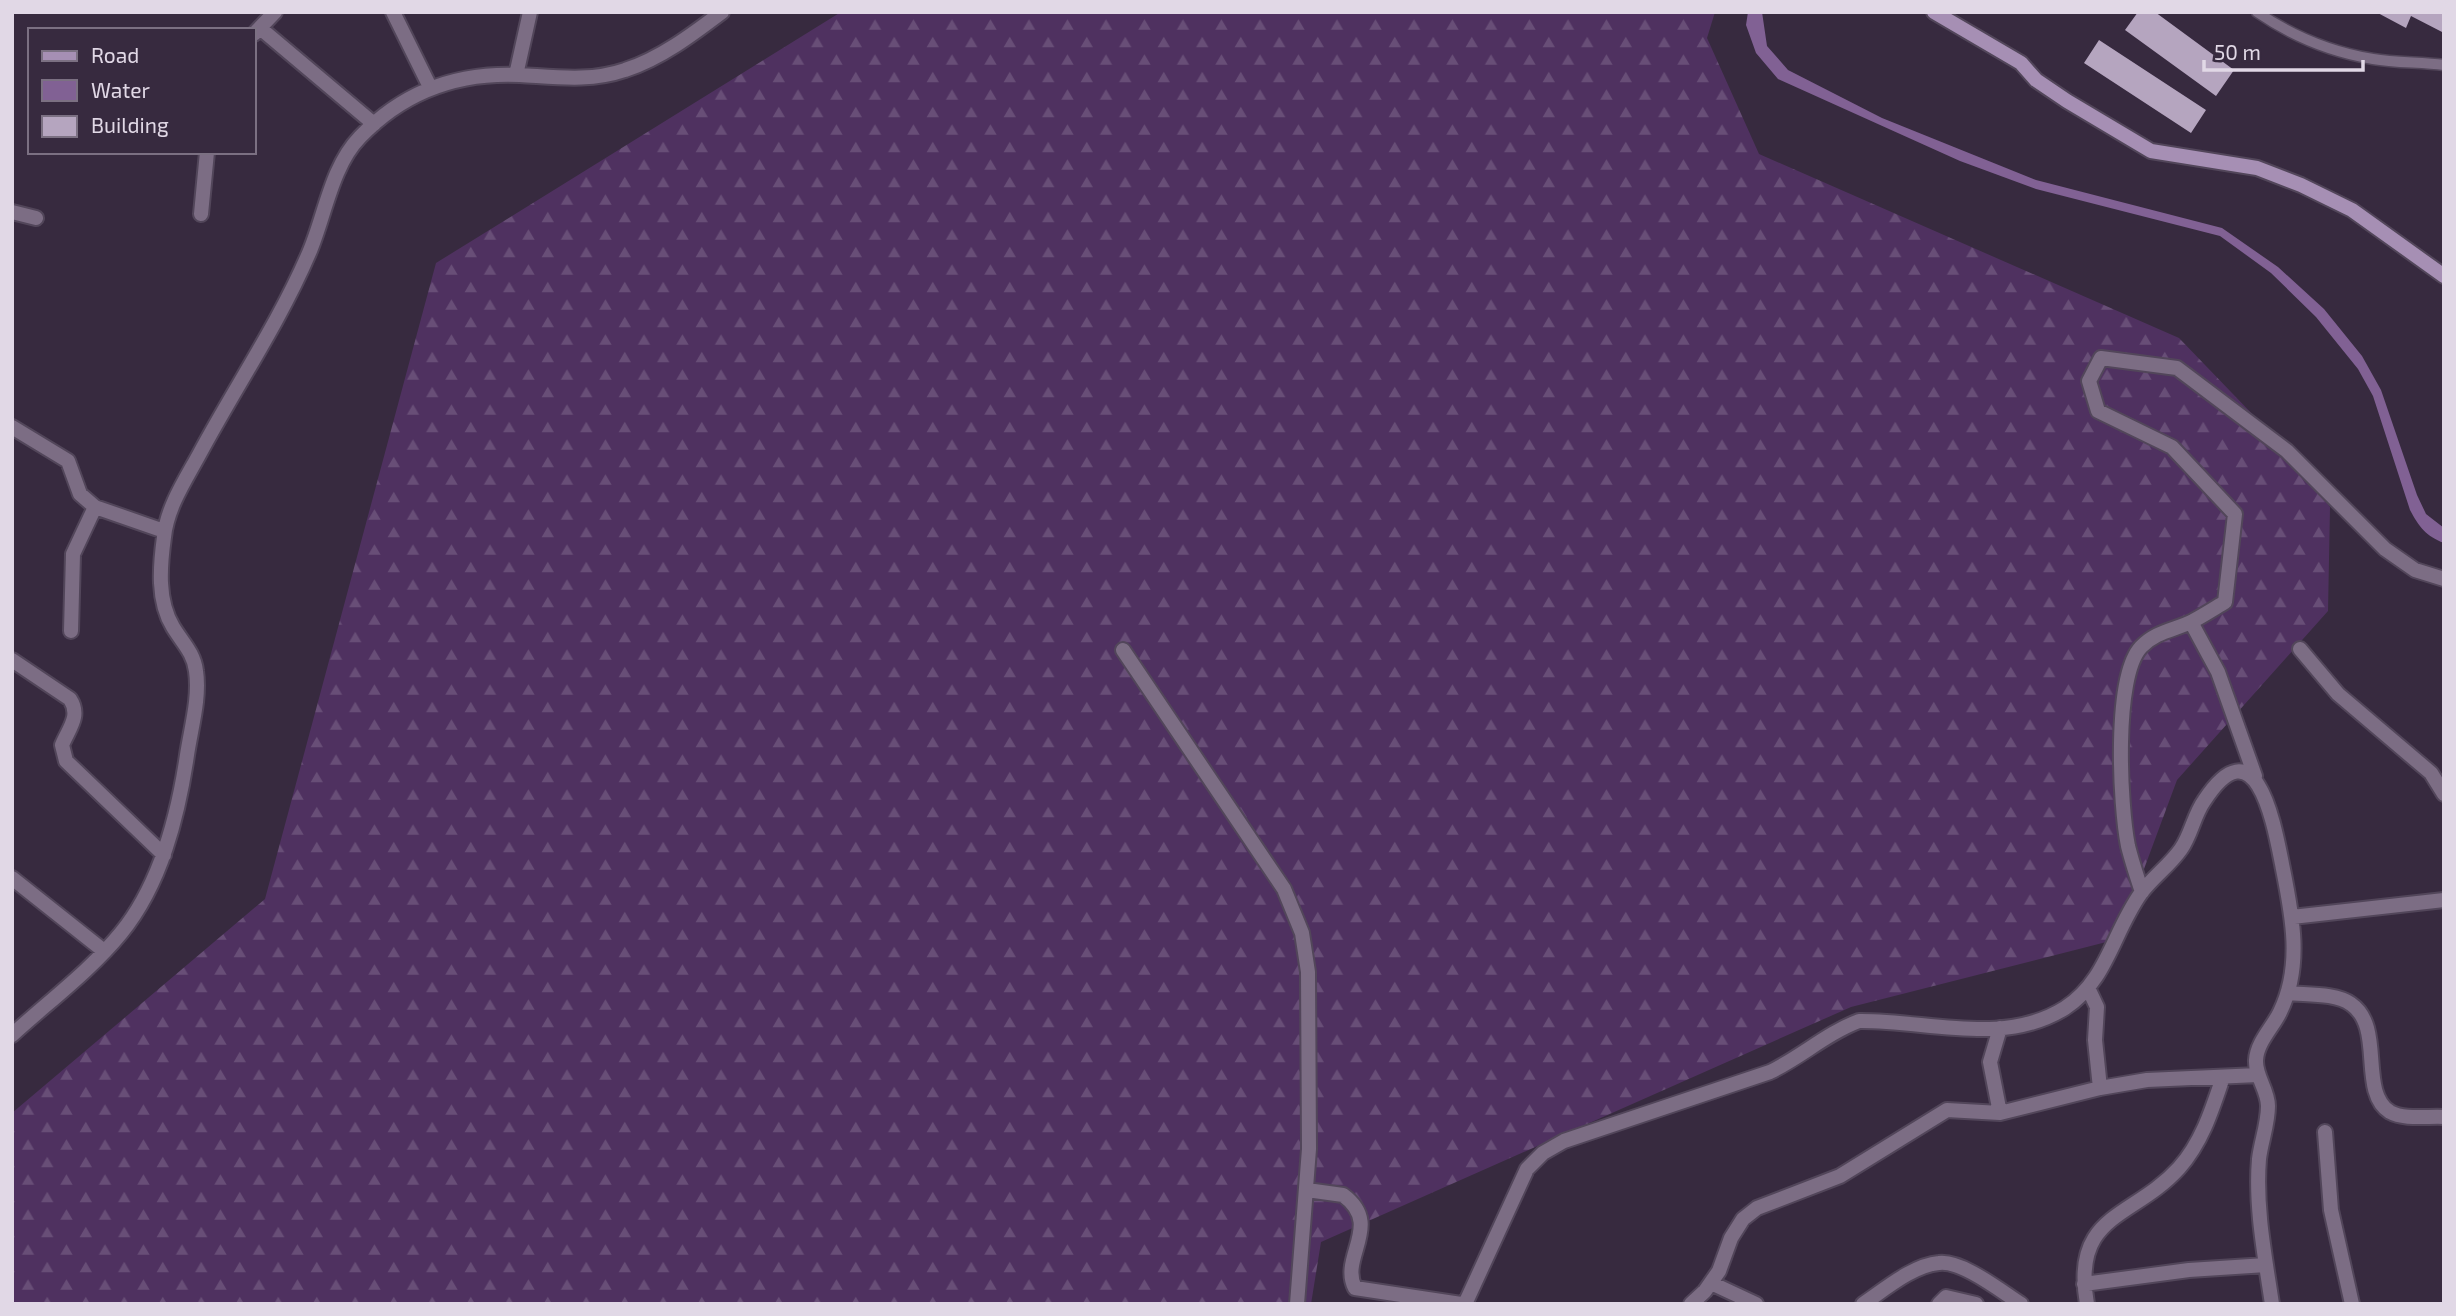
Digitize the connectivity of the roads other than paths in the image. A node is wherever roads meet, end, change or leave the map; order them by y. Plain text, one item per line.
1 (275, 12) edge
2 (393, 12) edge
3 (530, 12) edge
4 (1934, 12) edge
5 (2257, 12) edge
6 (720, 13) edge
7 (257, 31) edge
8 (2444, 65) edge
9 (516, 75) junction
10 (429, 87) junction
11 (374, 124) junction
12 (207, 154) edge
13 (12, 212) edge
14 (201, 214) dead end
15 (36, 218) dead end
16 (2444, 276) edge
17 (12, 427) edge
18 (95, 507) junction
19 (164, 531) junction
20 (2444, 579) edge
21 (2191, 622) junction
22 (71, 631) dead end
23 (2300, 649) dead end
24 (1123, 650) dead end
25 (12, 660) edge
26 (2255, 776) junction
27 (2444, 794) edge
28 (164, 855) junction
29 (12, 878) edge
30 (2142, 892) junction
31 (2444, 900) edge
32 (2292, 917) junction
33 (104, 951) junction
34 (2089, 990) junction
35 (2288, 993) junction
36 (2000, 1028) junction
37 (12, 1035) edge
38 (2258, 1075) junction
39 (2223, 1077) junction
40 (2099, 1088) junction
41 (2000, 1113) junction
42 (2444, 1117) edge
43 (2325, 1132) dead end
44 (1307, 1190) junction
45 (2266, 1265) junction
46 (1711, 1283) junction
47 (2084, 1284) junction
48 (1297, 1304) edge
49 (1463, 1304) edge
50 (1691, 1304) edge
51 (1756, 1304) edge
52 (1863, 1304) edge
53 (1939, 1304) edge
54 (1976, 1304) edge
55 (2021, 1304) edge
56 (2087, 1304) edge
57 (2272, 1304) edge
58 (2351, 1304) edge

1 - 7 street
2 - 10 street
3 - 9 street
4 - 16 street
5 - 8 lane
6 - 9 street
7 - 11 street
9 - 10 street
10 - 11 street
11 - 19 street
12 - 14 street
13 - 15 street
17 - 18 street
18 - 19 street
18 - 22 street
19 - 28 street
20 - 21 street
21 - 26 street
21 - 30 street
23 - 27 street
24 - 44 street
25 - 28 street
26 - 30 street
26 - 32 street
28 - 33 street
29 - 33 street
30 - 34 street
31 - 32 street
32 - 35 street
33 - 37 street
34 - 36 street
34 - 40 street
35 - 38 street
35 - 42 street
36 - 41 street
36 - 49 street
38 - 39 street
38 - 45 street
39 - 40 street
39 - 47 street
40 - 41 street
41 - 46 street
43 - 58 street
44 - 48 street
44 - 49 street
45 - 47 street
45 - 57 street
46 - 50 street
46 - 51 street
47 - 56 street
52 - 55 street
53 - 54 street

